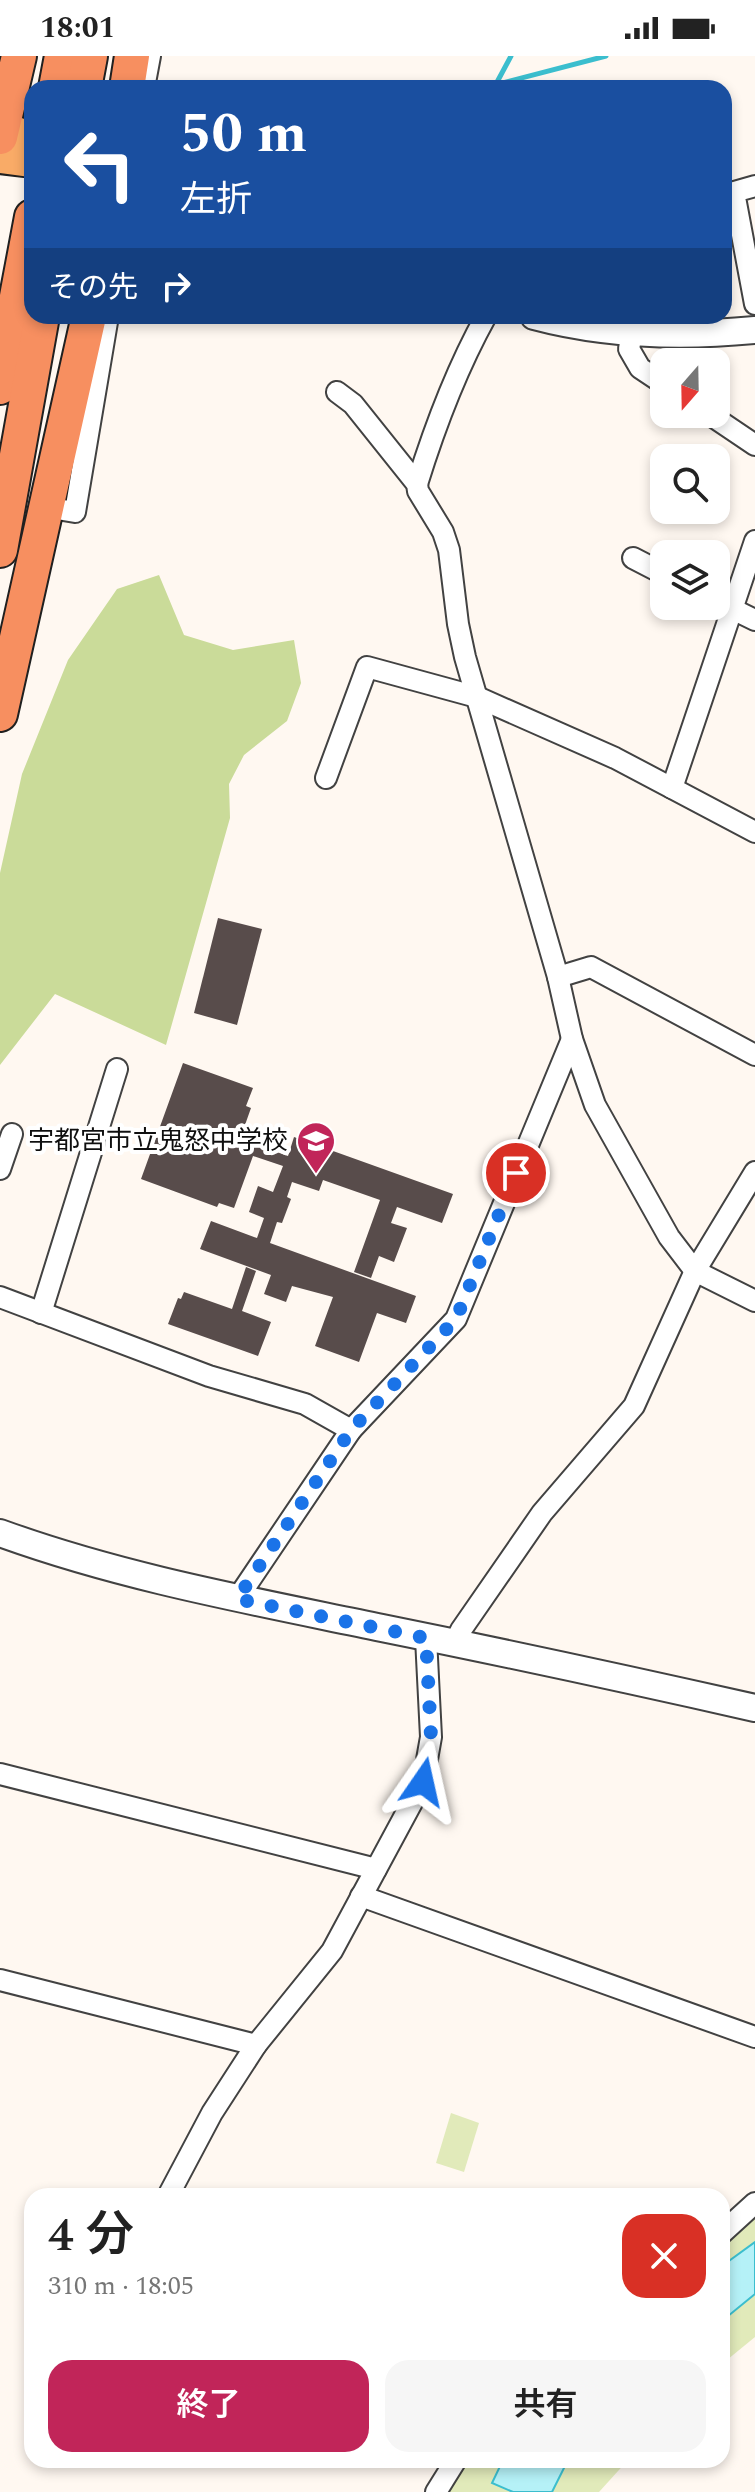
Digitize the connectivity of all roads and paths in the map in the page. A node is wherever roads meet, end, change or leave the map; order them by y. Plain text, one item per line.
1 (19, 56) edge
2 (132, 56) edge
3 (150, 56) edge
4 (128, 80) edge
5 (146, 80) edge
6 (7, 138) edge
7 (24, 154) edge
8 (755, 186) edge
9 (24, 261) edge
10 (755, 304) edge
11 (41, 324) edge
12 (87, 324) edge
13 (107, 324) edge
14 (482, 324) edge
15 (572, 324) edge
16 (755, 330) edge
17 (632, 332) junction
18 (650, 375) edge
19 (0, 387) edge
20 (337, 392) dead end
21 (730, 428) edge
22 (755, 445) edge
23 (417, 484) junction
24 (63, 510) dead end
25 (755, 541) edge
26 (0, 550) edge
27 (633, 558) dead end
28 (650, 567) edge
29 (730, 593) edge
30 (730, 608) edge
31 (720, 620) edge
32 (755, 620) edge
33 (477, 697) junction
34 (0, 714) edge
35 (326, 778) dead end
36 (672, 788) junction
37 (755, 832) edge
38 (558, 977) junction
39 (572, 1039) junction
40 (755, 1055) edge
41 (117, 1069) dead end
42 (12, 1134) dead end
43 (0, 1169) edge
44 (755, 1172) edge
45 (695, 1271) junction
46 (0, 1297) edge
47 (755, 1301) edge
48 (41, 1313) junction
49 (351, 1430) junction
50 (0, 1533) edge
51 (237, 1599) junction
52 (426, 1638) junction
53 (454, 1644) junction
54 (755, 1708) edge
55 (0, 1774) edge
56 (376, 1869) junction
57 (361, 1896) junction
58 (0, 1980) edge
59 (755, 2037) edge
60 (256, 2045) junction
61 (172, 2188) edge
62 (755, 2203) edge
63 (730, 2226) edge
64 (451, 2468) edge
65 (436, 2492) edge

1 - 6 highway
2 - 4 highway
3 - 5 street
6 - 7 main road
8 - 10 street
9 - 19 highway
11 - 26 highway
12 - 34 highway
13 - 24 street
14 - 23 street
15 - 17 street
16 - 17 street
17 - 18 street
20 - 23 street
21 - 22 street
23 - 33 street
25 - 29 street
27 - 28 street
30 - 32 street
31 - 36 street
33 - 35 street
33 - 36 street
33 - 38 street
36 - 37 street
38 - 39 street
38 - 40 street
39 - 45 street
39 - 49 street
41 - 48 street
42 - 43 street
44 - 45 street
45 - 47 street
45 - 53 street
46 - 48 street
48 - 49 street
49 - 51 street
50 - 51 street
51 - 52 street
52 - 53 street
52 - 56 street
53 - 54 street
55 - 56 street
56 - 57 street
57 - 59 street
57 - 60 street
58 - 60 street
60 - 61 street
62 - 63 street
64 - 65 street

